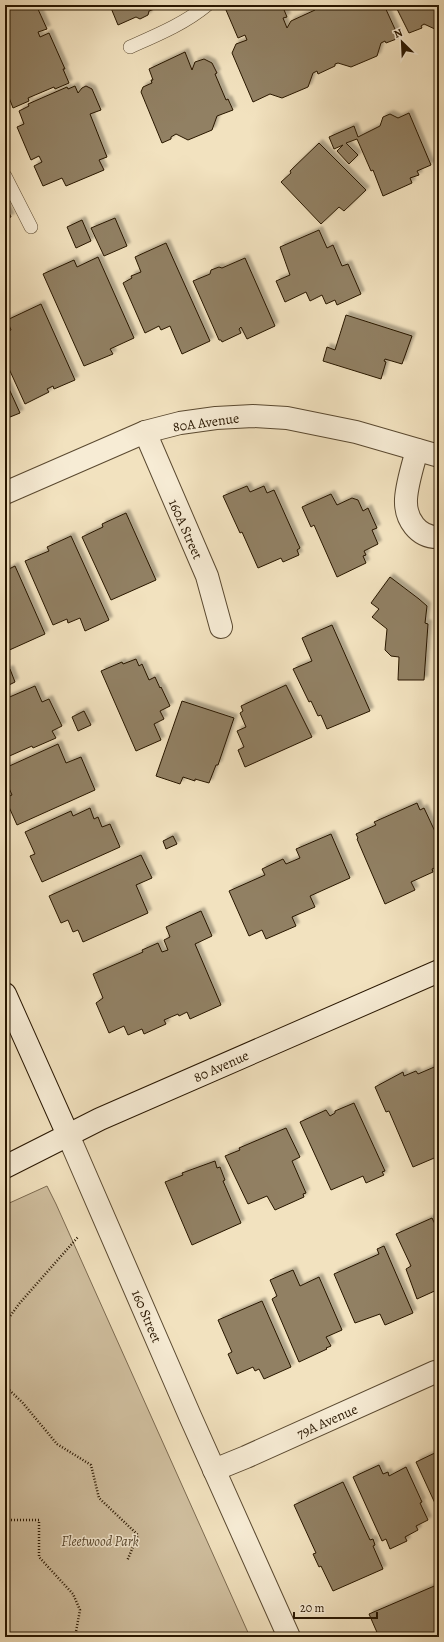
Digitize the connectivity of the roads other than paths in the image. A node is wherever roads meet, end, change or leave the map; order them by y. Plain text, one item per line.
1 (207, 5) edge
2 (130, 47) dead end
3 (5, 176) edge
4 (31, 227) dead end
5 (145, 432) junction
6 (417, 450) junction
7 (439, 456) edge
8 (5, 493) edge
9 (439, 537) edge
10 (221, 627) dead end
11 (439, 971) edge
12 (5, 994) edge
13 (68, 1135) junction
14 (5, 1167) edge
15 (439, 1372) edge
16 (214, 1470) junction
17 (289, 1637) edge

1 - 2 lane
3 - 4 lane
5 - 6 street, 80A Avenue
5 - 8 street, 80A Avenue
5 - 10 street, 160A Street
6 - 7 street, 80A Avenue
6 - 9 street
11 - 13 street, 80 Avenue
12 - 13 street, 160 Street
13 - 14 street, 80 Avenue
13 - 16 street, 160 Street
15 - 16 street, 79A Avenue
16 - 17 street, 160 Street

